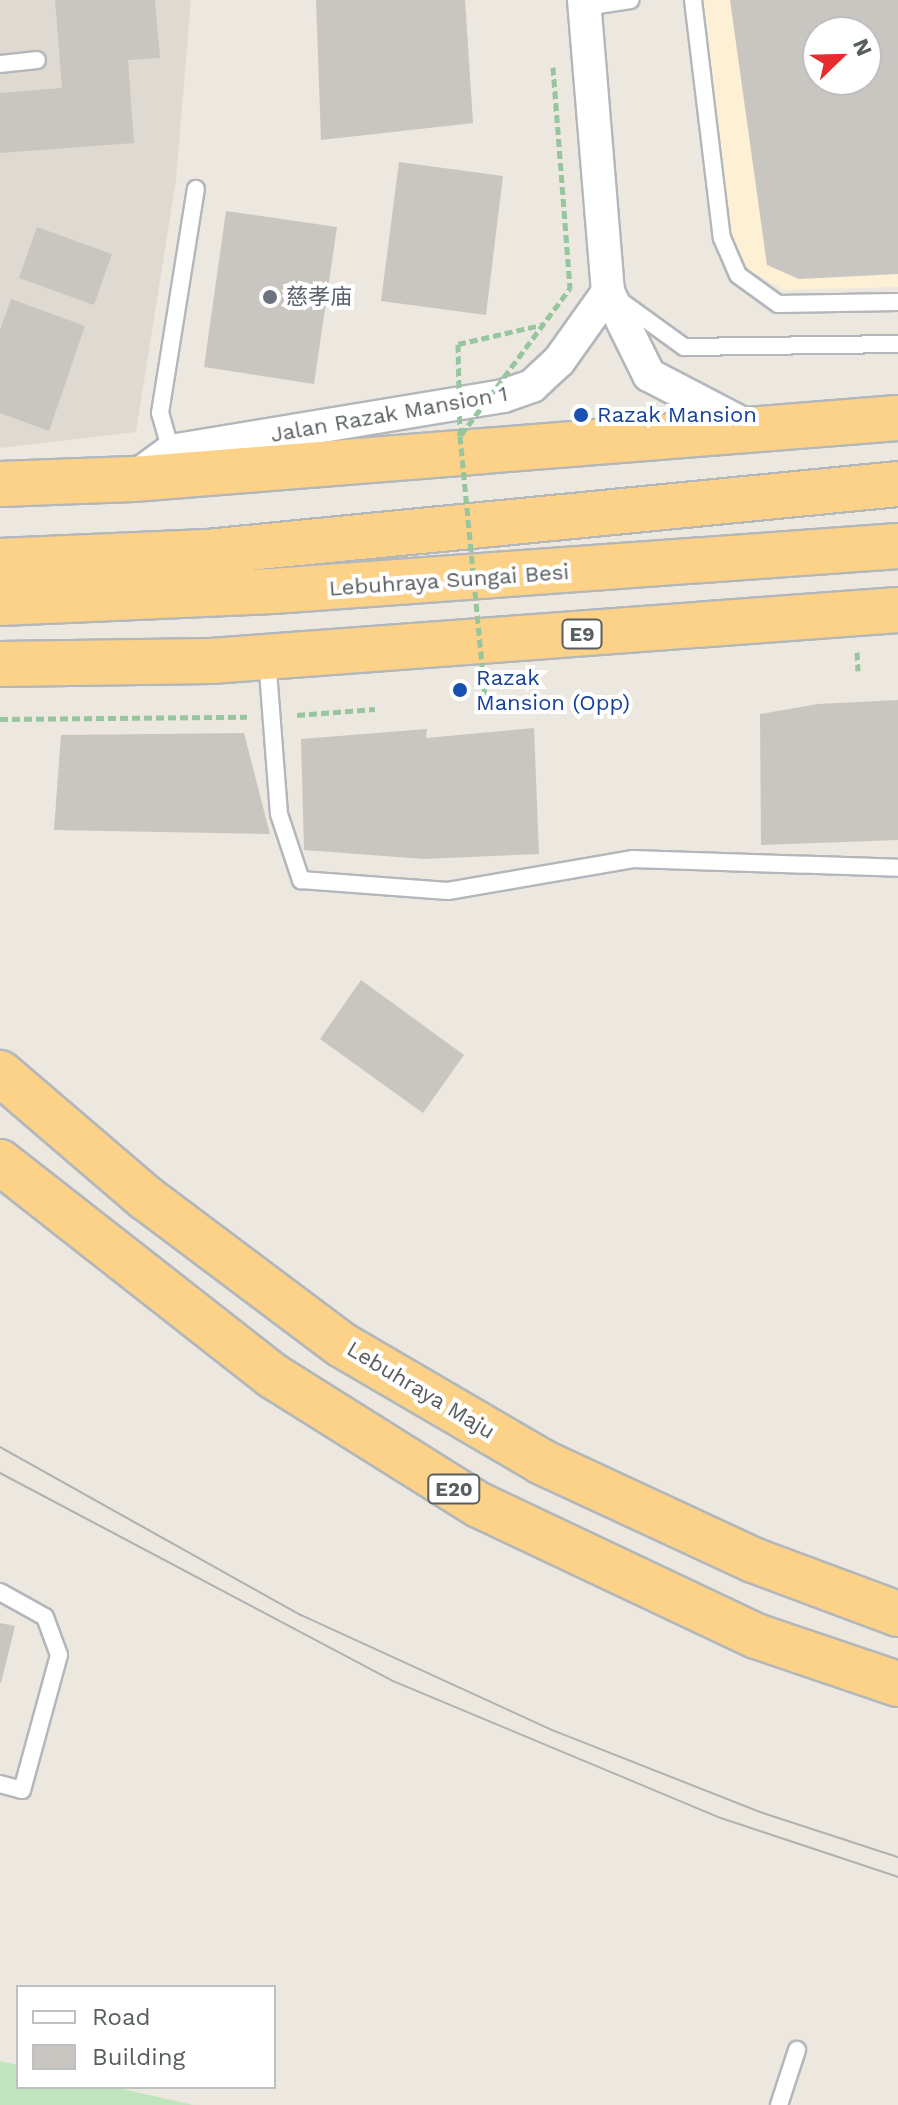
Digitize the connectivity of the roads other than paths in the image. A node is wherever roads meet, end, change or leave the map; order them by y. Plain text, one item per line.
1 (630, 0) edge
2 (693, 0) edge
3 (585, 3) edge
4 (37, 60) dead end
5 (0, 64) edge
6 (196, 189) dead end
7 (608, 292) junction
8 (898, 302) edge
9 (898, 344) edge
10 (898, 418) edge
11 (751, 428) junction
12 (171, 451) junction
13 (133, 479) junction
14 (0, 484) edge
15 (898, 484) edge
16 (898, 546) edge
17 (0, 561) edge
18 (0, 603) edge
19 (898, 610) edge
20 (827, 617) junction
21 (898, 621) edge
22 (267, 657) junction
23 (0, 664) edge
24 (898, 868) edge
25 (0, 1073) edge
26 (0, 1162) edge
27 (0, 1592) edge
28 (898, 1614) edge
29 (898, 1684) edge
30 (0, 1784) edge
31 (797, 2050) dead end
32 (779, 2105) edge

1 - 3 lane
2 - 8 lane
3 - 7 street
4 - 5 lane
6 - 12 lane
7 - 9 lane
7 - 11 street
7 - 12 street, Jalan Razak Mansion 1
10 - 11 highway
11 - 13 highway
12 - 13 street, Jalan Razak Mansion 1
13 - 14 highway
15 - 17 highway
16 - 18 highway, Lebuhraya Sungai Besi
19 - 20 highway, E9
20 - 21 highway, E9
20 - 22 highway, E9
22 - 23 highway, E9
22 - 24 lane
25 - 28 highway, Lebuhraya Maju
26 - 29 highway, E20
27 - 30 lane
31 - 32 lane

